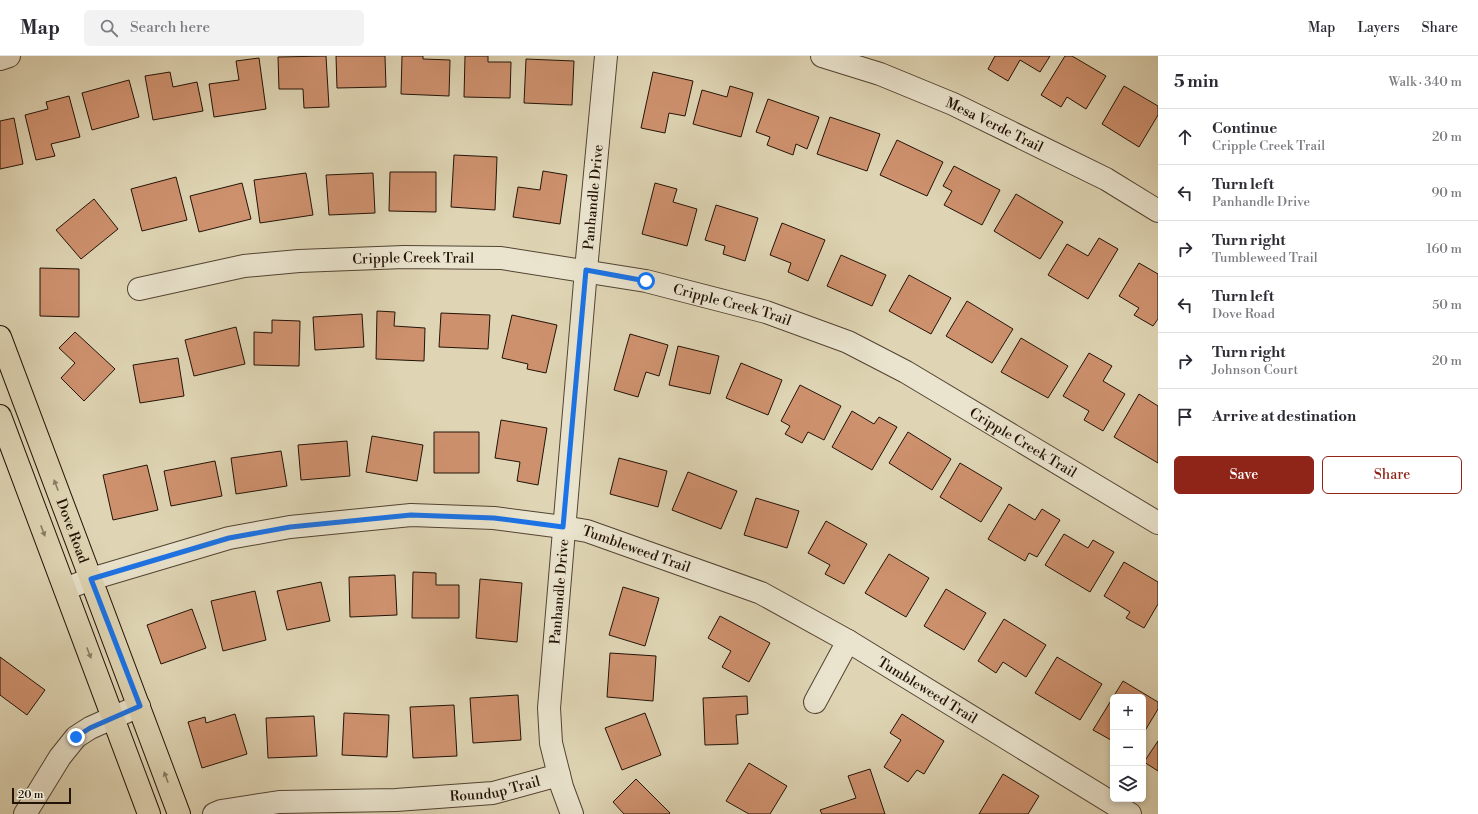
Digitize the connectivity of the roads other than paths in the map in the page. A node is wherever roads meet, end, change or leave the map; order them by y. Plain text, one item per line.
1 (9, 56) edge
2 (606, 56) edge
3 (822, 56) edge
4 (0, 59) edge
5 (1158, 211) edge
6 (586, 270) junction
7 (139, 289) dead end
8 (0, 337) edge
9 (0, 416) edge
10 (1158, 523) edge
11 (563, 527) junction
12 (91, 579) junction
13 (65, 589) junction
14 (848, 641) junction
15 (815, 702) dead end
16 (140, 706) junction
17 (114, 718) junction
18 (559, 775) junction
19 (1100, 806) edge
20 (25, 814) edge
21 (149, 814) edge
22 (179, 814) edge
23 (214, 814) edge
24 (572, 814) edge
25 (1130, 814) edge

1 - 4 street
2 - 6 street, Panhandle Drive
3 - 5 street, Mesa Verde Trail
6 - 7 street, Cripple Creek Trail
6 - 10 street, Cripple Creek Trail
6 - 11 street, Panhandle Drive
12 -> 8 main road, Dove Road
9 -> 13 main road, Dove Road
11 - 12 street, Tumbleweed Trail
11 - 14 street, Tumbleweed Trail
11 - 18 street, Panhandle Drive
12 - 13 street, Tumbleweed Trail
12 - 16 main road, Dove Road
13 -> 17 main road, Dove Road
14 - 15 street
14 - 19 street, Tumbleweed Trail
16 - 17 street
22 -> 16 main road, Dove Road
17 - 20 street
17 - 21 main road, Dove Road
18 - 23 street, Roundup Trail
18 - 24 street, Panhandle Drive
19 - 25 street, Tumbleweed Trail

